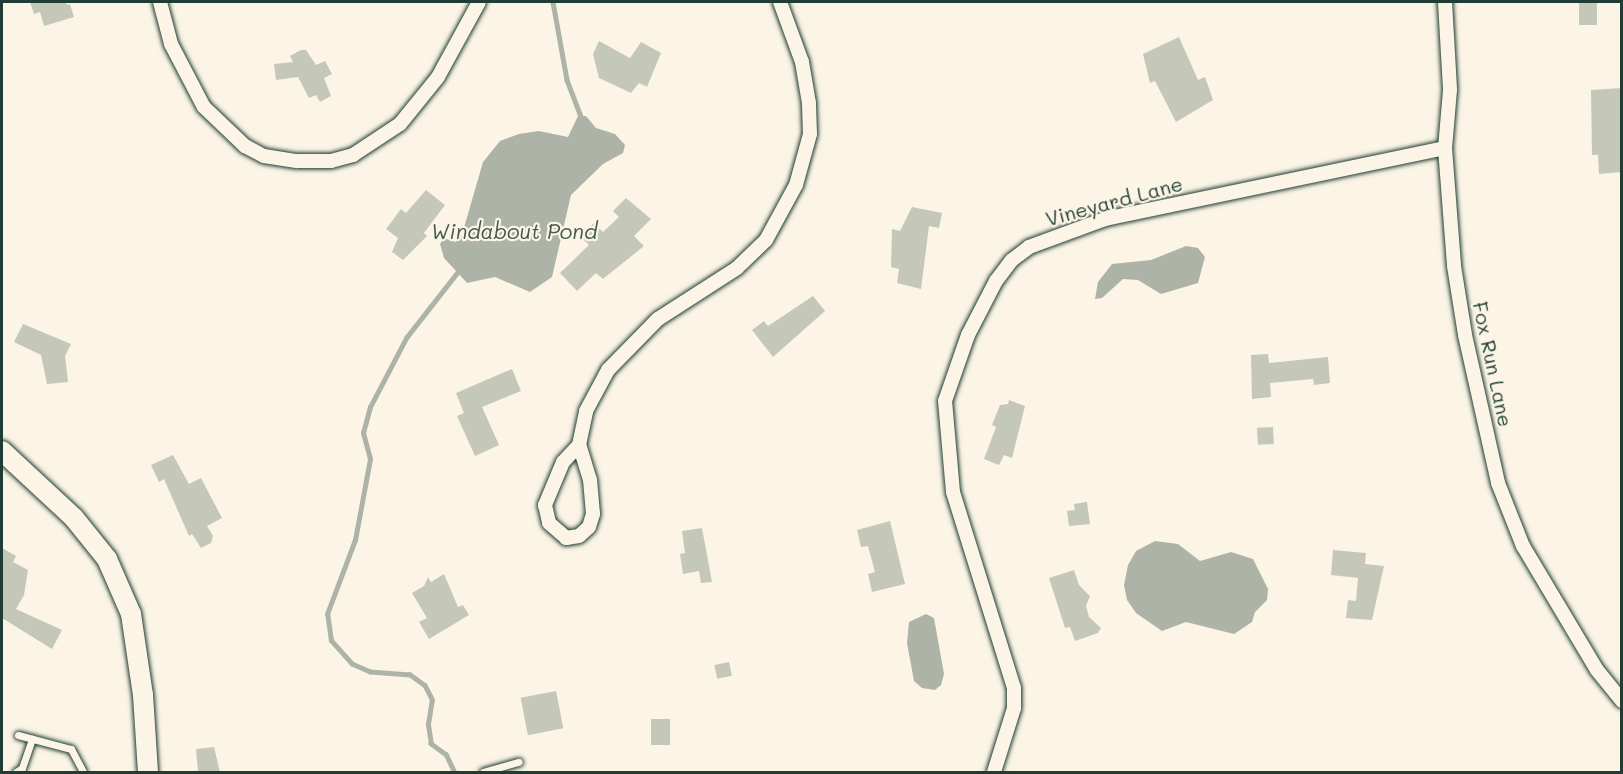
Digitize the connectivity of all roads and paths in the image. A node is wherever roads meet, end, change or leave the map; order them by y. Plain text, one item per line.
1 (160, 2) edge
2 (479, 2) edge
3 (780, 2) edge
4 (1445, 2) edge
5 (1445, 148) junction
6 (579, 445) junction
7 (2, 451) edge
8 (1622, 701) edge
9 (18, 735) dead end
10 (32, 739) junction
11 (519, 762) dead end
12 (16, 772) edge
13 (83, 772) edge
14 (148, 772) edge
15 (483, 772) edge
16 (994, 772) edge

1 - 2 street
3 - 6 street
4 - 5 street, Fox Run Lane
5 - 8 street, Fox Run Lane
5 - 16 street, Vineyard Lane
6 - 6 street
7 - 14 street
9 - 10 lane
10 - 12 lane
10 - 13 lane
11 - 15 lane

